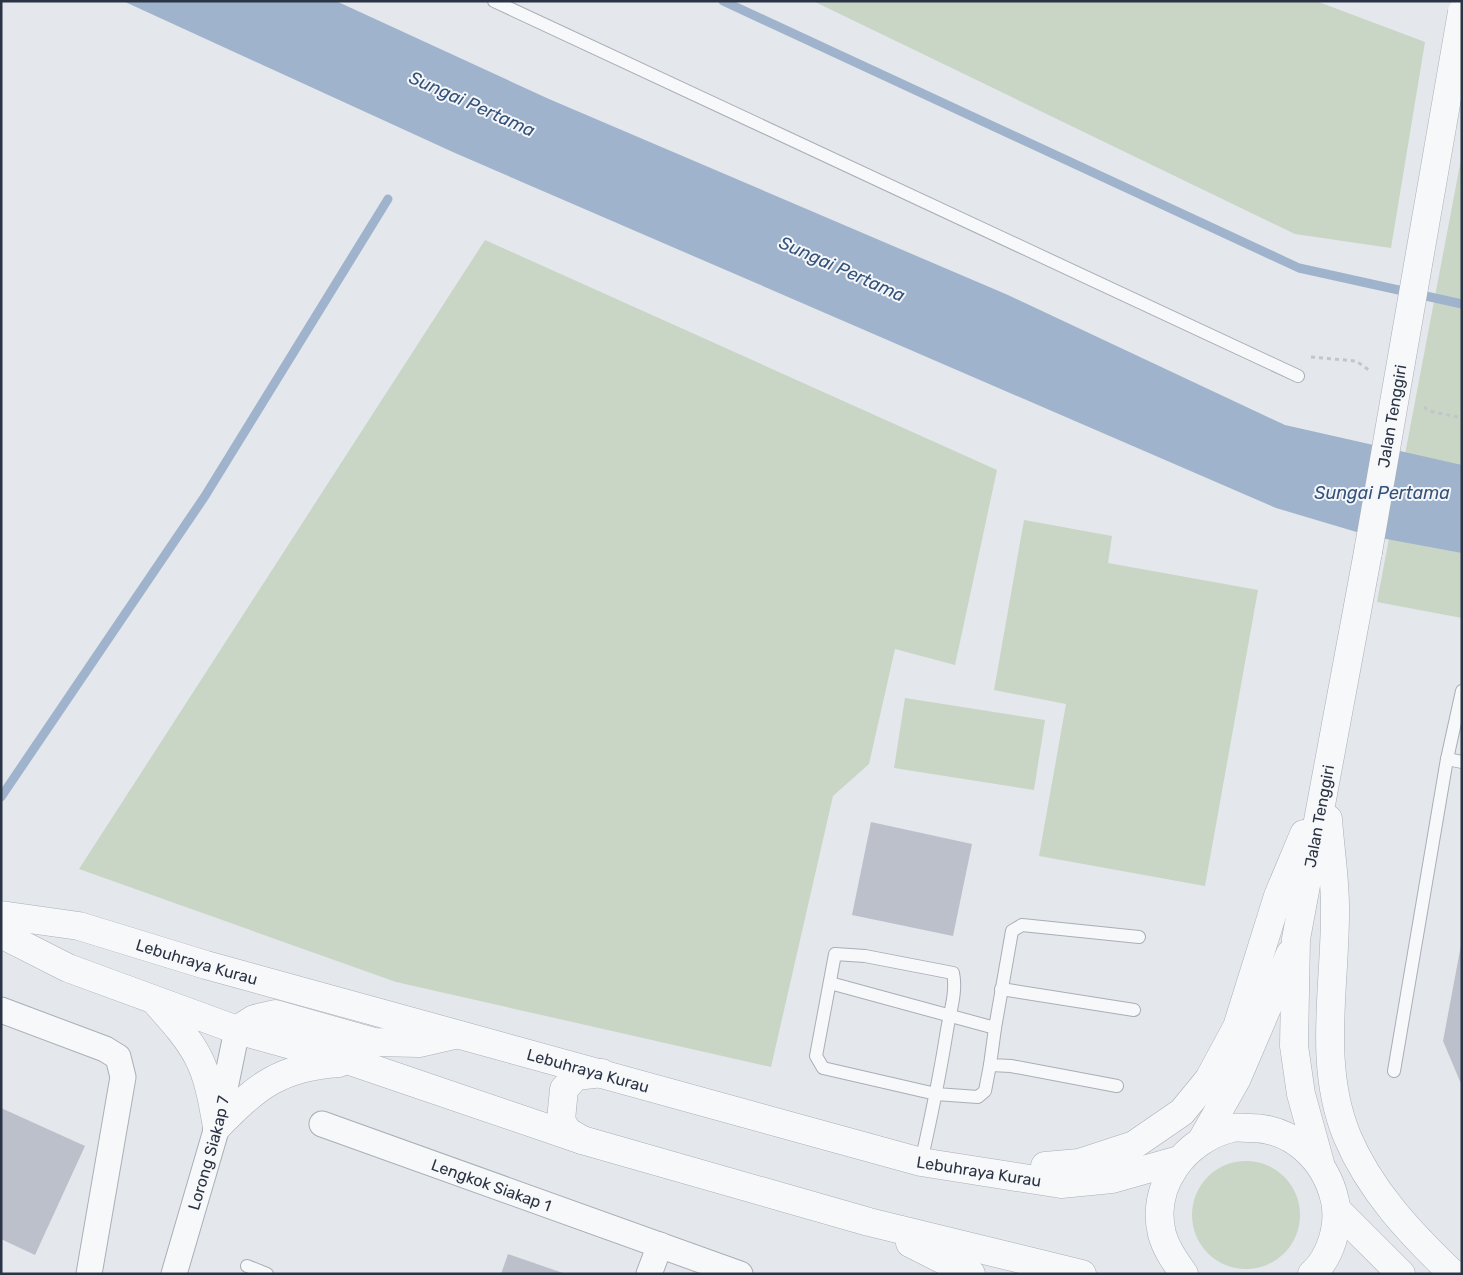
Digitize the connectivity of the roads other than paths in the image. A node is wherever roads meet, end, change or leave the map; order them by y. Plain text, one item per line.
1 (494, 1) edge
2 (1462, 12) edge
3 (1298, 376) dead end
4 (1462, 691) edge
5 (1447, 759) junction
6 (1462, 762) edge
7 (1325, 786) junction
8 (1, 915) edge
9 (1, 934) edge
10 (1139, 937) dead end
11 (1296, 939) junction
12 (830, 983) junction
13 (1001, 989) junction
14 (155, 1000) junction
15 (1, 1010) edge
16 (1134, 1010) dead end
17 (950, 1017) junction
18 (995, 1028) junction
19 (237, 1030) junction
20 (460, 1034) junction
21 (352, 1062) junction
22 (990, 1065) junction
23 (1394, 1071) dead end
24 (602, 1073) junction
25 (1116, 1086) dead end
26 (936, 1094) junction
27 (322, 1124) dead end
28 (217, 1127) junction
29 (582, 1140) junction
30 (1202, 1140) junction
31 (1179, 1160) junction
32 (921, 1162) junction
33 (1320, 1163) junction
34 (973, 1171) junction
35 (1337, 1210) junction
36 (869, 1222) junction
37 (660, 1245) junction
38 (247, 1266) dead end
39 (89, 1274) edge
40 (174, 1274) edge
41 (267, 1274) edge
42 (650, 1274) edge
43 (740, 1274) edge
44 (971, 1274) edge
45 (1082, 1274) edge
46 (1184, 1274) edge
47 (1312, 1274) edge
48 (1401, 1274) edge
49 (1453, 1274) edge

1 - 3 lane
2 - 7 street, Jalan Tenggiri, bridge
4 - 5 lane
5 - 6 lane
5 - 23 lane
7 - 11 street, Jalan Tenggiri
7 - 34 street
7 - 49 street
8 - 20 street, Lebuhraya Kurau
9 - 14 street
10 - 13 lane
11 - 30 street, Jalan Tenggiri
11 - 33 street, Jalan Tenggiri
12 - 17 lane
12 - 17 lane
12 - 26 lane
13 - 16 lane
13 - 18 lane
14 - 19 street
14 - 28 street
15 - 39 street
17 - 18 lane
17 - 26 lane
18 - 22 lane
19 - 20 street
19 - 21 street
19 - 28 street, Lorong Siakap 7
20 - 24 street, Lebuhraya Kurau
21 - 28 street
21 - 29 street
22 - 25 lane
22 - 26 lane
24 - 29 street
24 - 32 street, Lebuhraya Kurau
26 - 32 lane
27 - 37 street, Lengkok Siakap 1
28 - 40 street, Lorong Siakap 7
29 - 36 street
30 - 31 street
30 - 33 street
31 - 34 street, Lebuhraya Kurau
31 - 46 street
32 - 34 street, Lebuhraya Kurau
33 - 35 street
35 - 47 street
35 - 48 street
36 - 44 street
36 - 45 street
37 - 42 street
37 - 43 street, Lengkok Siakap 1
38 - 41 lane

